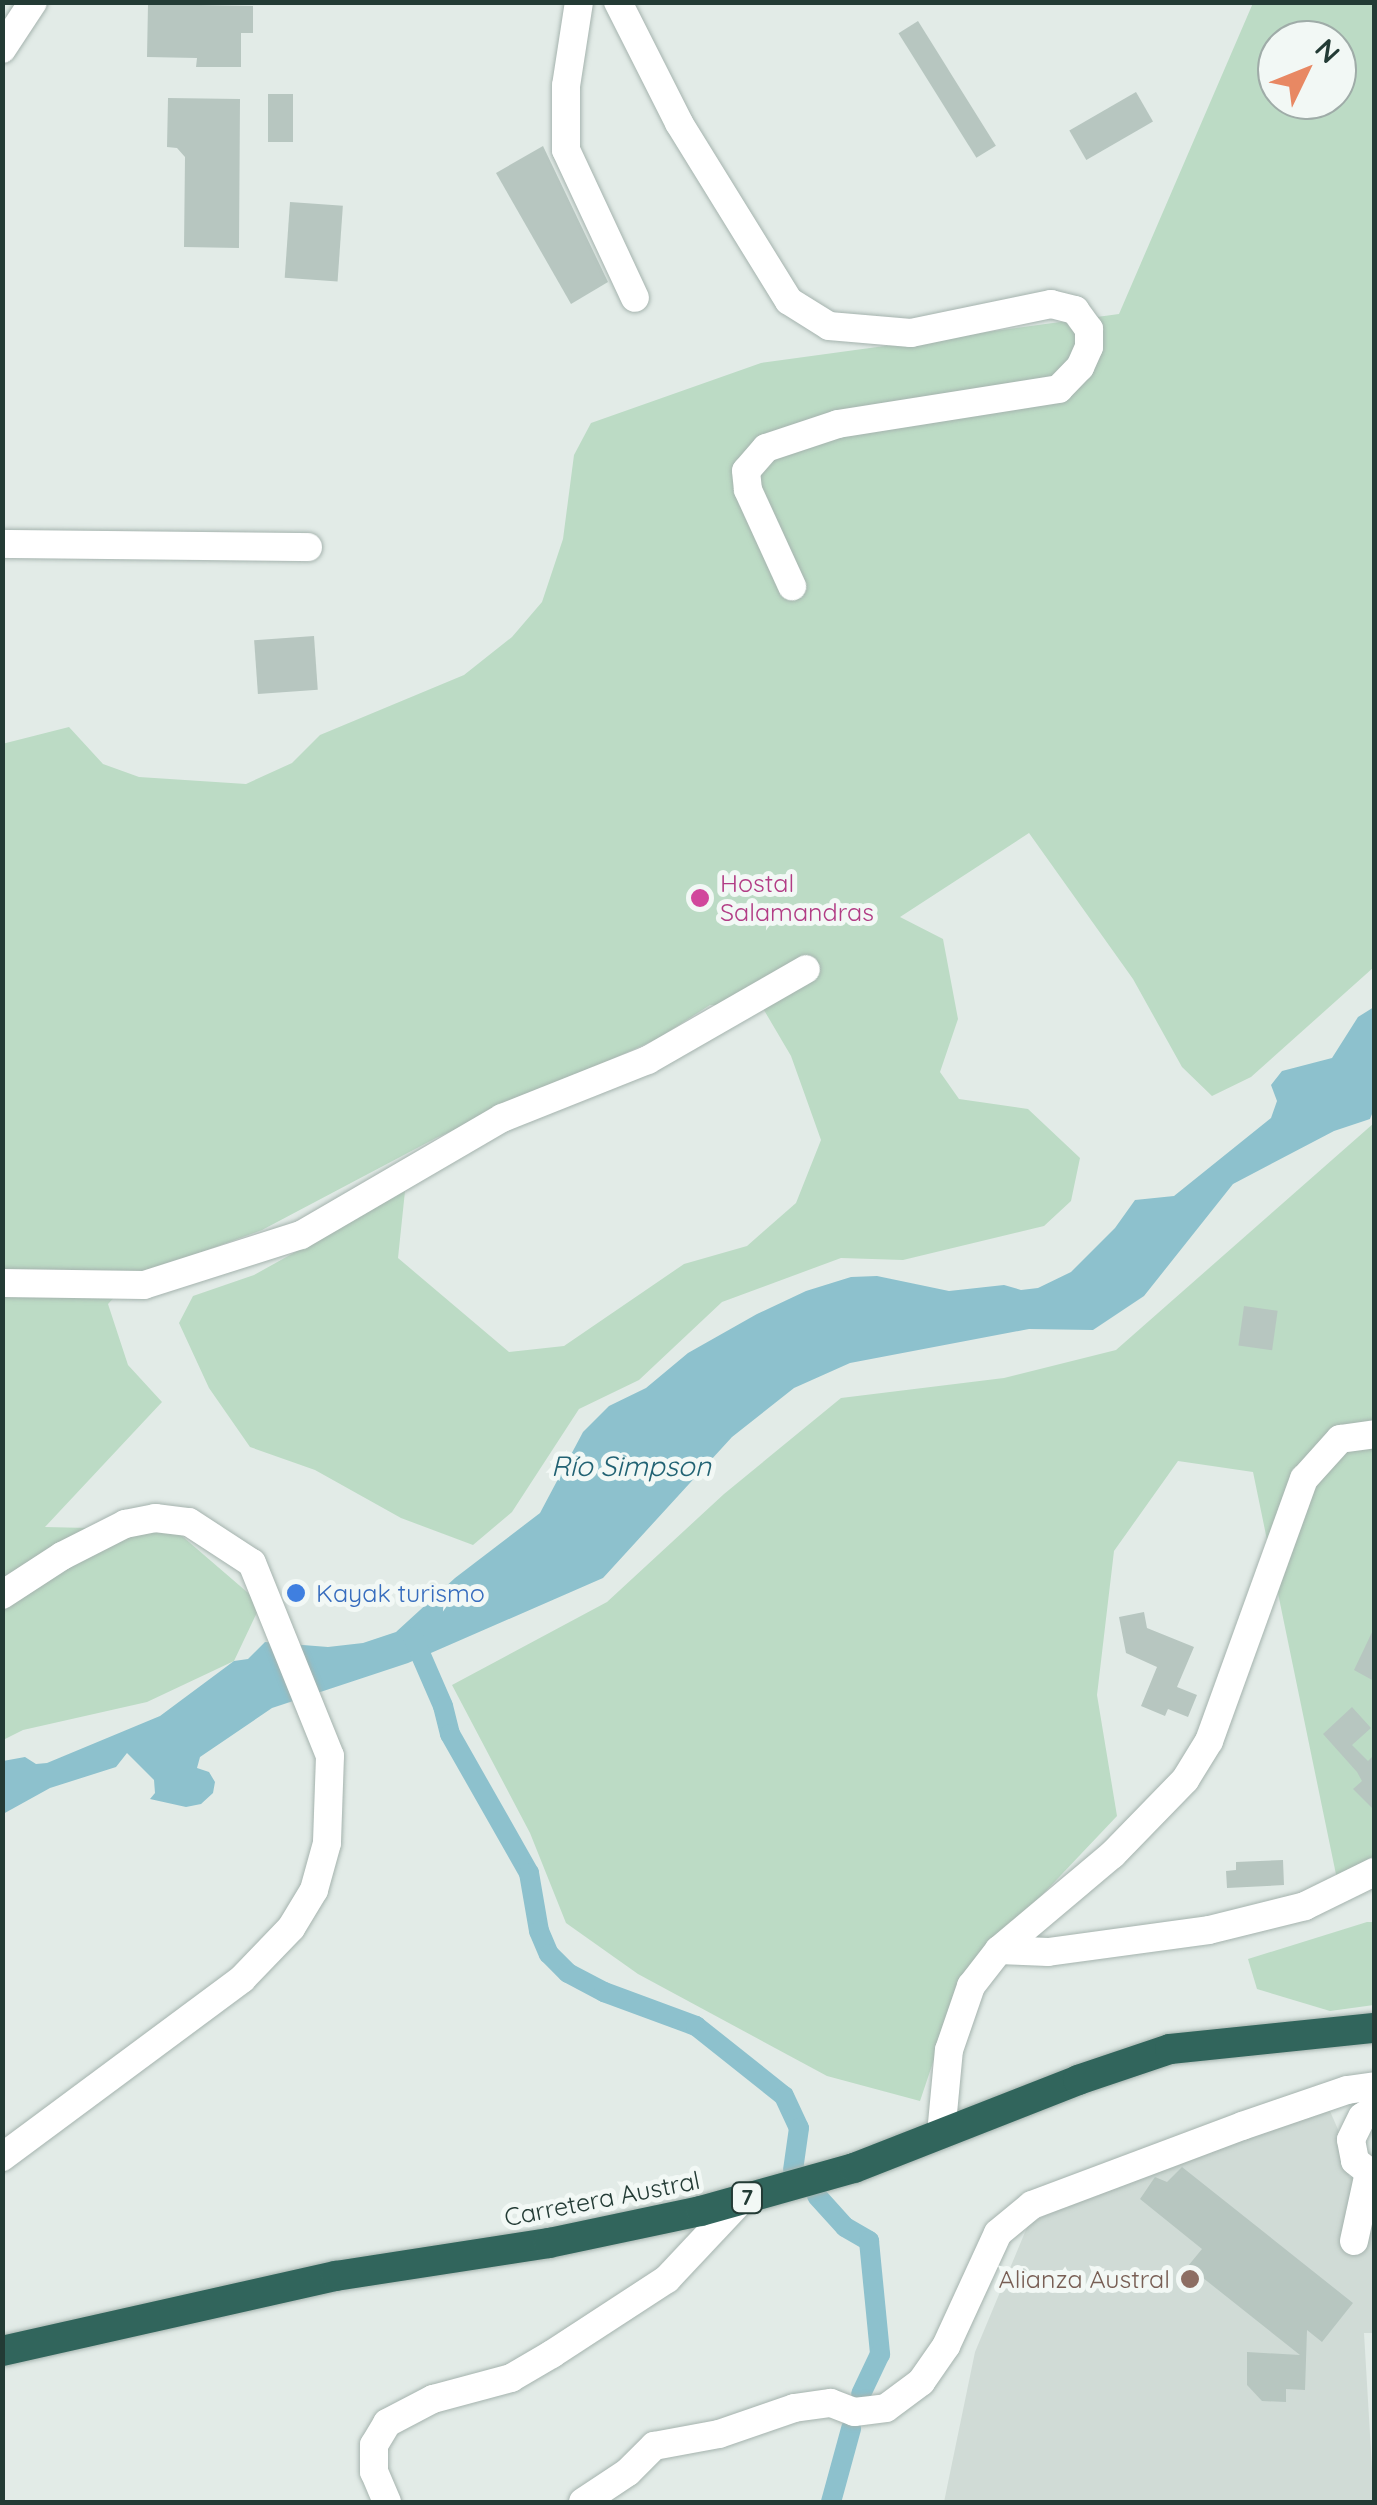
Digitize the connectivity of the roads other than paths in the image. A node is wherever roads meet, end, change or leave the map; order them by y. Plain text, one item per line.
1 (33, 2) edge
2 (580, 2) edge
3 (618, 2) edge
4 (2, 49) edge
5 (635, 298) dead end
6 (2, 544) edge
7 (308, 547) dead end
8 (792, 586) dead end
9 (806, 969) dead end
10 (2, 1283) edge
11 (1374, 1434) edge
12 (2, 1595) edge
13 (1374, 1872) edge
14 (999, 1950) junction
15 (1374, 2028) edge
16 (1374, 2086) edge
17 (1374, 2108) edge
18 (941, 2134) junction
19 (2, 2157) edge
20 (1372, 2174) edge
21 (742, 2200) junction
22 (1354, 2242) dead end
23 (2, 2351) edge
24 (387, 2502) edge
25 (583, 2502) edge

1 - 4 street
2 - 5 street
3 - 8 street
6 - 7 street
9 - 10 street
11 - 14 street
12 - 19 street
13 - 14 street
14 - 18 street
15 - 18 highway, Carretera Austral / 7
16 - 25 street
17 - 20 street
18 - 21 highway, Carretera Austral / 7
20 - 22 street
21 - 23 highway, Carretera Austral / 7
21 - 24 street

